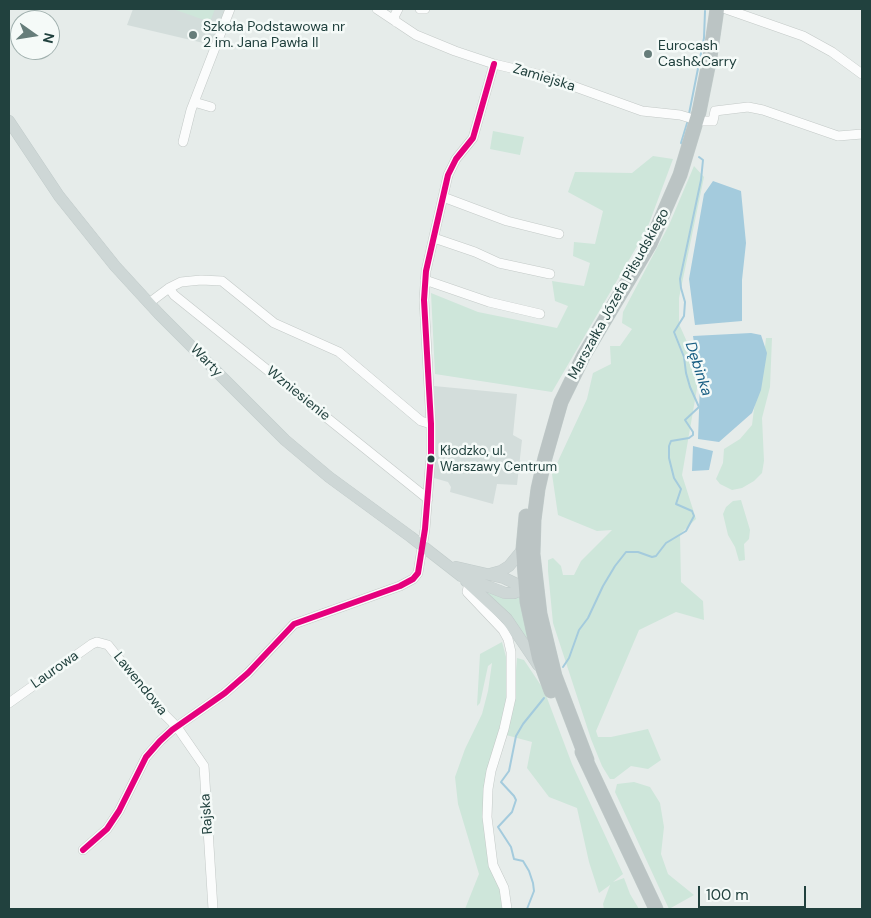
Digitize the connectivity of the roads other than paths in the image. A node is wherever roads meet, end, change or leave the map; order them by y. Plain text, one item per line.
1 (230, 9) edge
2 (377, 9) edge
3 (398, 9) edge
4 (420, 9) edge
5 (425, 9) edge
6 (717, 9) edge
7 (726, 9) edge
8 (396, 22) junction
9 (494, 64) junction
10 (862, 74) edge
11 (192, 106) junction
12 (210, 107) dead end
13 (690, 118) dead end
14 (9, 120) edge
15 (704, 121) dead end
16 (862, 134) edge
17 (183, 142) dead end
18 (443, 198) junction
19 (559, 234) dead end
20 (434, 238) junction
21 (550, 274) dead end
22 (425, 280) junction
23 (169, 288) junction
24 (149, 303) junction
25 (540, 314) dead end
26 (431, 424) junction
27 (546, 440) junction
28 (428, 499) junction
29 (422, 546) junction
30 (523, 548) junction
31 (444, 562) junction
32 (488, 574) junction
33 (465, 580) junction
34 (530, 587) junction
35 (103, 642) joint
36 (543, 670) junction
37 (556, 692) junction
38 (9, 703) edge
39 (177, 727) junction
40 (83, 850) dead end
41 (213, 909) edge
42 (507, 909) edge
43 (656, 909) edge

1 - 11 street
2 - 8 street, Zamiejska
3 - 8 street
4 - 5 street
6 - 27 highway, Marszałka Józefa Piłsudskiego
7 - 10 street
8 - 9 street, Zamiejska
9 - 13 street, Zamiejska
9 - 18 street
11 - 12 street
11 - 17 street
14 - 24 main road, Warty
15 - 16 street
18 - 19 street
18 - 20 street
20 - 21 street
20 - 22 street
22 - 25 street
22 - 26 street
23 - 24 street
23 - 26 street
23 - 28 street, Wzniesienie
24 - 29 main road, Warty
26 - 28 street
27 - 30 highway
27 - 34 highway
28 - 29 street
29 - 31 main road, Warty
29 - 39 street
30 - 32 main road
30 - 34 highway
31 - 32 main road, Warty
31 - 33 main road, Warty
32 - 34 main road, Warty
33 - 34 main road, Warty
33 - 36 main road
33 - 42 street
34 - 36 highway
34 - 37 highway
35 - 38 street, Laurowa
35 - 39 street, Lawendowa
36 - 37 highway
37 - 43 highway
39 - 40 street
39 - 41 street, Rajska

